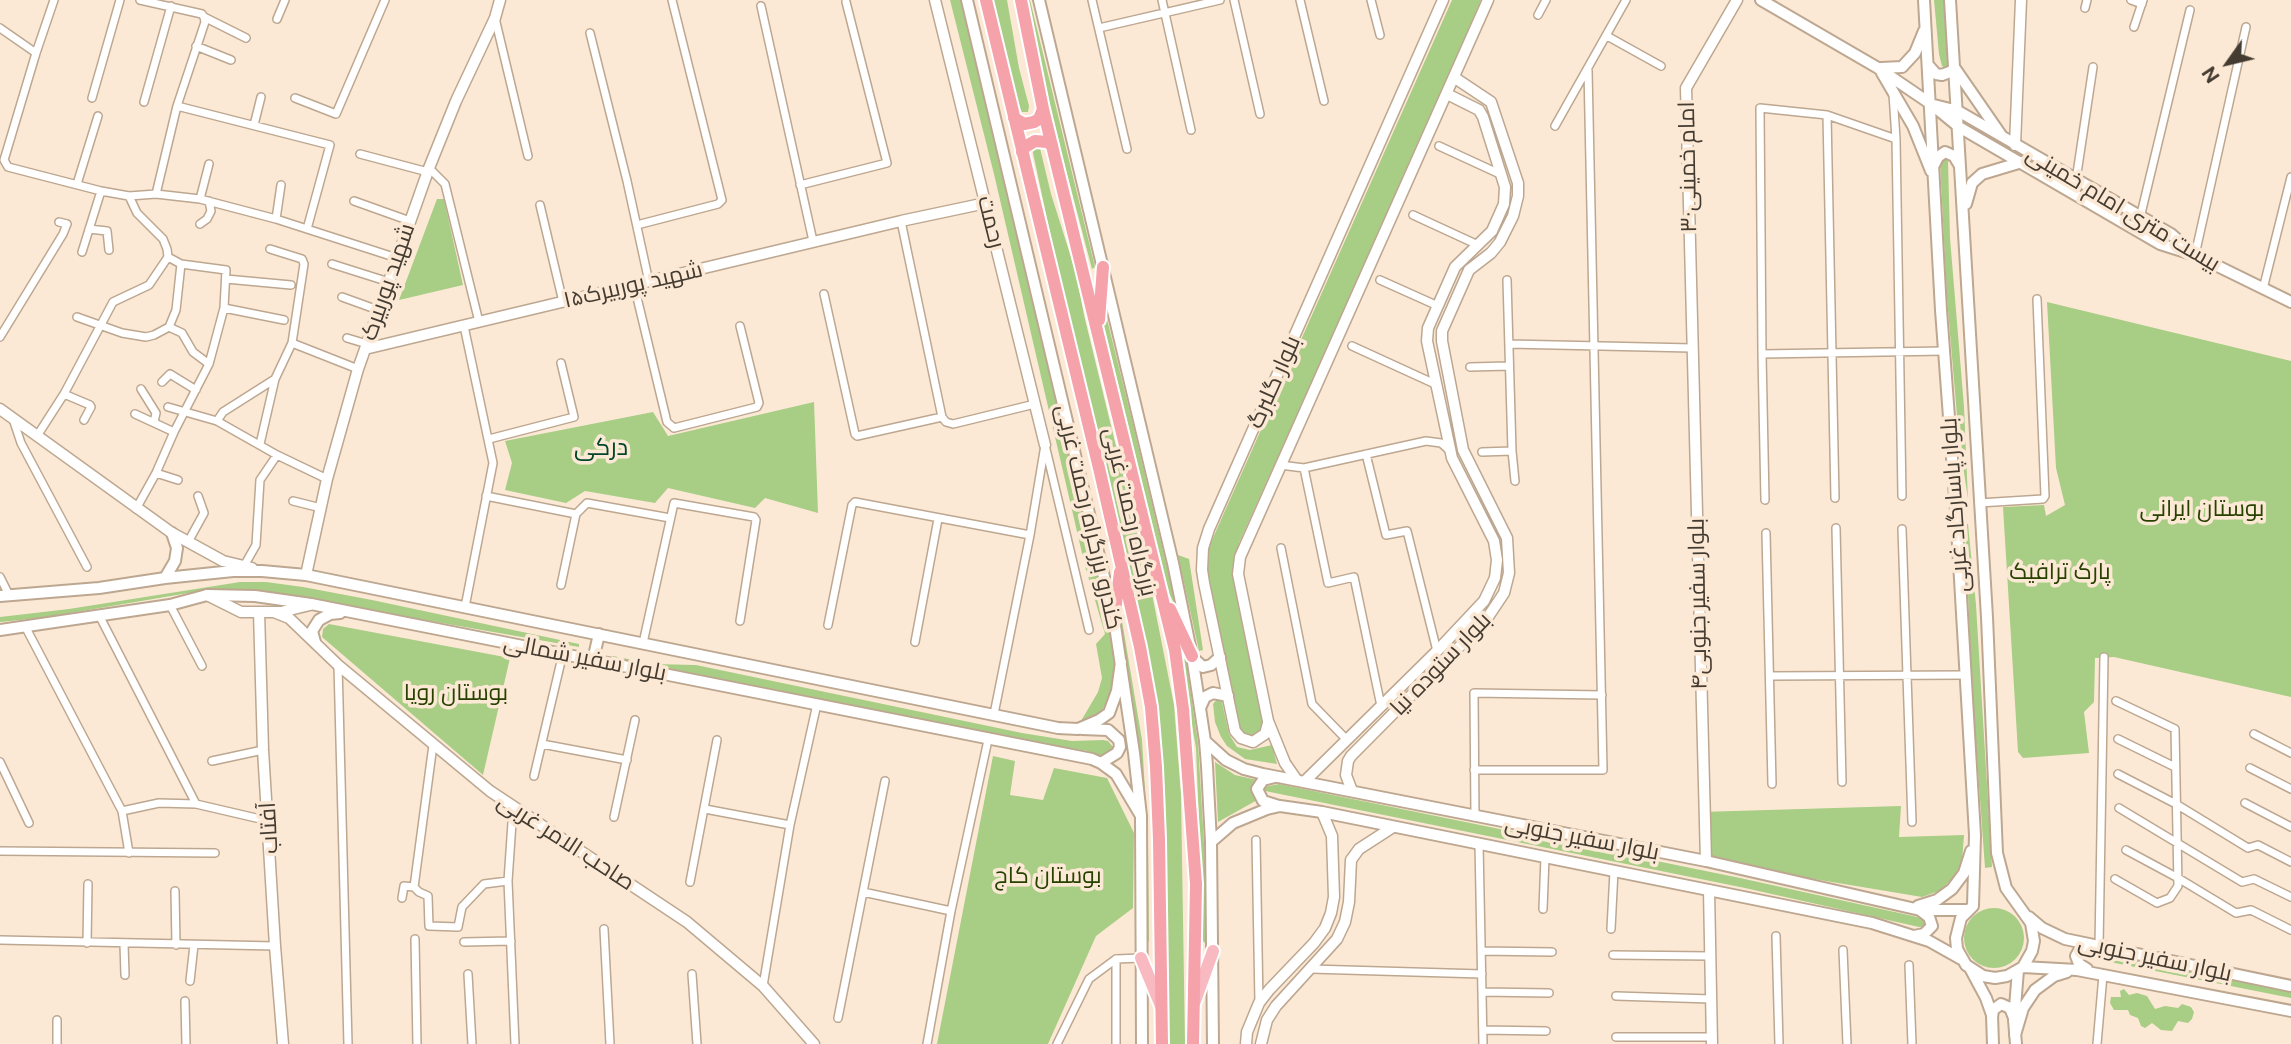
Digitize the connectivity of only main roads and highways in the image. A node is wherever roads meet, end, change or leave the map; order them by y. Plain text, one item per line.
1 (967, 0) edge
2 (980, 0) edge
3 (986, 0) edge
4 (1021, 0) edge
5 (1039, 0) edge
6 (1761, 0) edge
7 (1924, 0) edge
8 (1950, 0) edge
9 (1777, 4) edge
10 (991, 23) junction
11 (1926, 27) junction
12 (1928, 66) junction
13 (1954, 67) junction
14 (1878, 68) junction
15 (1931, 104) junction
16 (1043, 109) junction
17 (1958, 111) junction
18 (1014, 118) junction
19 (1958, 127) junction
20 (2003, 137) junction
21 (1052, 145) junction
22 (1022, 152) junction
23 (2022, 162) junction
24 (1934, 167) junction
25 (1961, 168) junction
26 (1935, 184) junction
27 (1962, 217) junction
28 (2195, 255) junction
29 (1103, 267) junction
30 (2291, 302) edge
31 (1099, 331) junction
32 (1979, 507) junction
33 (1956, 511) junction
34 (172, 533) road end
35 (1121, 561) junction
36 (165, 578) junction
37 (1157, 581) junction
38 (5, 596) edge
39 (363, 614) junction
40 (1114, 619) junction
41 (0, 630) edge
42 (599, 634) junction
43 (315, 642) road end
44 (1192, 656) junction
45 (1220, 657) road end
46 (593, 660) junction
47 (1121, 662) junction
48 (1228, 696) road end
49 (1200, 708) junction
50 (1078, 729) junction
51 (1205, 741) junction
52 (1101, 763) junction
53 (1278, 776) junction
54 (1280, 806) junction
55 (1141, 816) junction
56 (1975, 835) junction
57 (1211, 842) junction
58 (1914, 908) junction
59 (1970, 908) junction
60 (2022, 911) junction
61 (1914, 936) junction
62 (2099, 946) junction
63 (1213, 951) junction
64 (1141, 958) junction
65 (1961, 959) junction
66 (2021, 968) junction
67 (1971, 970) junction
68 (2073, 970) junction
69 (2103, 975) junction
70 (2291, 986) edge
71 (1194, 1004) junction
72 (1162, 1008) junction
73 (2291, 1011) edge
74 (1992, 1018) junction
75 (2014, 1020) junction
76 (2016, 1039) edge
77 (1142, 1044) edge
78 (1162, 1044) edge
79 (1193, 1044) edge
80 (1213, 1044) edge
81 (1993, 1044) edge

1 - 40 main road, کندرو بزرگراه رحمت غربی
2 - 10 highway
3 - 10 highway, بزرگراه رحمت غربی
4 - 16 highway, بزرگراه رحمت غربی
5 - 29 main road
6 - 9 main road
7 - 11 main road, بلوار پاسارگاد غربی
8 - 13 main road, بلوار پاسارگاد غربی
9 - 14 main road
10 - 18 highway, بزرگراه رحمت غربی
11 - 12 main road, بلوار پاسارگاد غربی
11 - 14 main road
12 - 13 main road
12 - 15 main road, بلوار پاسارگاد غربی
13 - 17 main road, بلوار پاسارگاد غربی
13 - 20 main road
14 - 15 main road
14 - 26 main road
15 - 17 main road, بیست متری امام خمینی
15 - 19 main road
15 - 24 main road, بلوار پاسارگاد غربی
16 - 18 highway
16 - 21 highway, بزرگراه رحمت غربی
17 - 19 main road, بلوار پاسارگاد غربی
17 - 20 main road, بیست متری امام خمینی
18 - 22 highway, بزرگراه رحمت غربی
19 - 23 main road
19 - 25 main road, بلوار پاسارگاد غربی
20 - 28 main road, بیست متری امام خمینی
21 - 22 highway
21 - 31 highway, بزرگراه رحمت غربی
22 - 35 highway, بزرگراه رحمت غربی
23 - 27 main road
23 - 28 main road
24 - 25 main road
24 - 26 main road, بلوار پاسارگاد غربی
25 - 27 main road, بلوار پاسارگاد غربی
26 - 33 main road, بلوار پاسارگاد غربی
27 - 32 main road, بلوار پاسارگاد غربی
28 - 30 main road, بیست متری امام خمینی
29 - 31 highway
29 - 44 main road
31 - 37 highway, بزرگراه رحمت غربی
32 - 33 main road
32 - 60 main road, بلوار پاسارگاد غربی
33 - 56 main road, بلوار پاسارگاد غربی
34 - 36 main road
35 - 40 highway
35 - 72 highway, بزرگراه رحمت غربی
36 - 38 main road, بلوار سفیر شمالی
36 - 42 main road, بلوار سفیر شمالی
37 - 44 highway
37 - 71 highway, بزرگراه رحمت غربی
39 - 41 main road, بلوار سفیر شمالی
39 - 43 main road
39 - 46 main road, بلوار سفیر شمالی
40 - 47 main road, کندرو بزرگراه رحمت غربی
42 - 46 main road
42 - 50 main road, بلوار سفیر شمالی
44 - 45 main road
44 - 49 main road
46 - 52 main road, بلوار سفیر شمالی
47 - 50 main road
47 - 55 main road, کندرو بزرگراه رحمت غربی
48 - 49 main road
49 - 51 main road
50 - 52 main road, بلوار سفیر شمالی
51 - 53 main road, بلوار سفیر جنوبی
51 - 57 main road
52 - 55 main road
53 - 54 main road
53 - 58 main road, بلوار سفیر جنوبی
54 - 57 main road, بلوار سفیر جنوبی
54 - 61 main road, بلوار سفیر جنوبی
55 - 64 main road, کندرو بزرگراه رحمت غربی
56 - 58 main road
56 - 59 main road, بلوار پاسارگاد غربی
57 - 63 main road
58 - 59 main road, بلوار سفیر جنوبی
58 - 61 main road
59 - 65 main road, بلوار پاسارگاد غربی
60 - 62 main road, بلوار سفیر جنوبی
60 - 66 main road, بلوار پاسارگاد غربی
61 - 65 main road, بلوار سفیر جنوبی
62 - 69 main road
62 - 70 main road, بلوار سفیر جنوبی
63 - 71 main road
63 - 80 main road
64 - 72 main road
64 - 77 main road, کندرو بزرگراه رحمت غربی
65 - 67 main road
66 - 67 main road, بلوار سفیر جنوبی
66 - 68 main road, بلوار سفیر جنوبی
66 - 75 main road, بلوار پاسارگاد غربی
67 - 74 main road
68 - 69 main road, بلوار سفیر جنوبی
68 - 76 main road
69 - 73 main road, بلوار سفیر جنوبی
71 - 79 highway, بزرگراه رحمت غربی
72 - 78 highway, بزرگراه رحمت غربی
74 - 75 main road
74 - 81 main road
75 - 76 main road, بلوار پاسارگاد غربی

